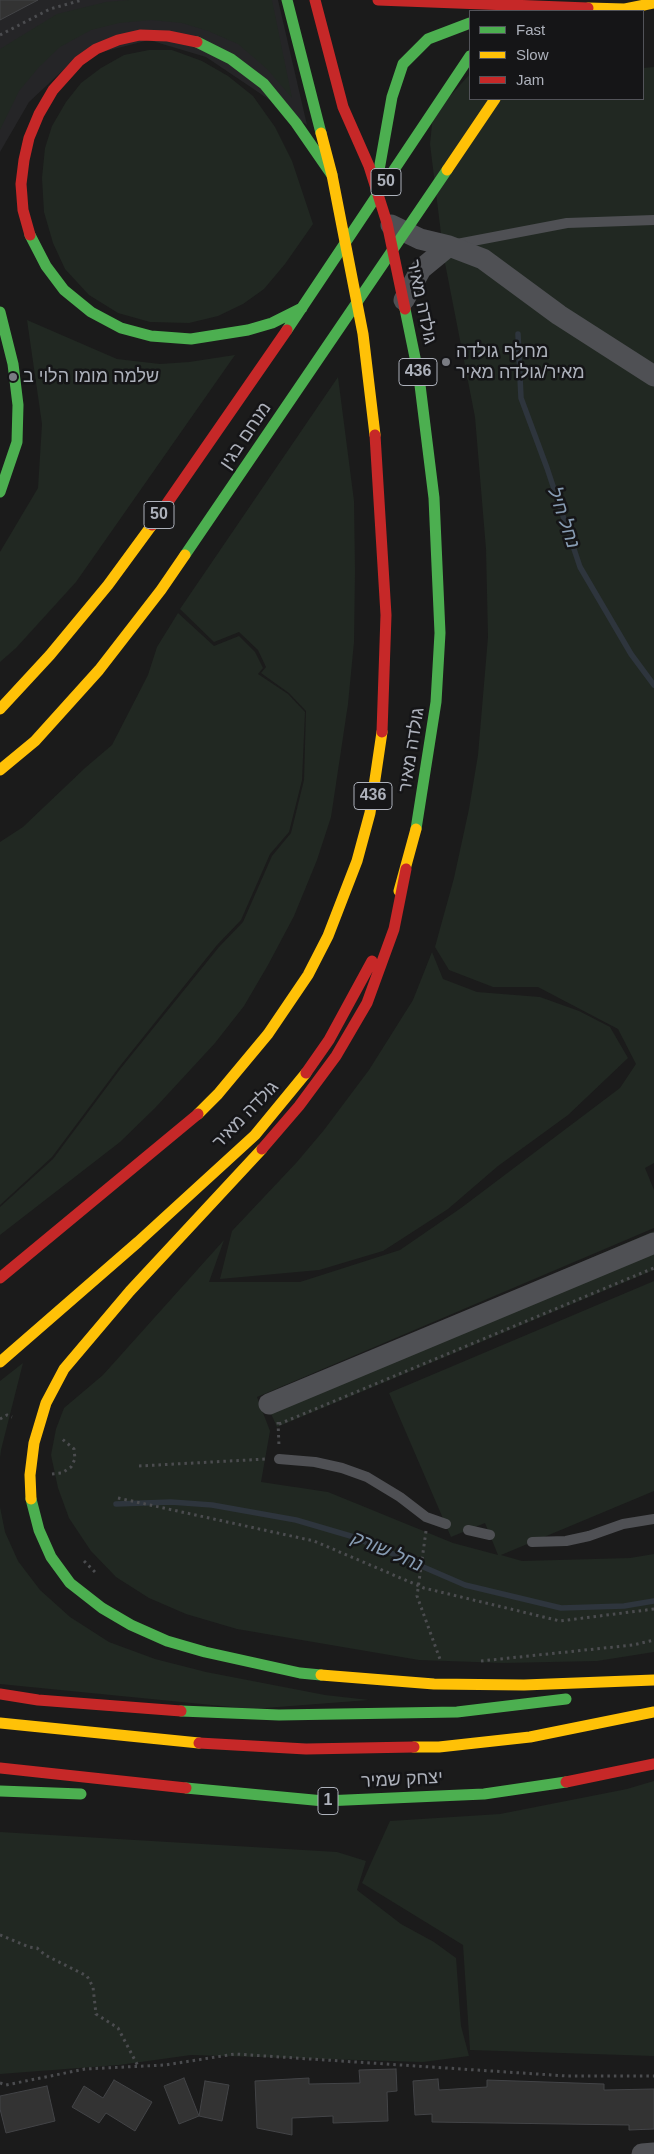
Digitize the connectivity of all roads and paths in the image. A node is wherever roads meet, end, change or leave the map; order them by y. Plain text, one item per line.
1 (82, 0) edge
2 (287, 0) edge
3 (315, 0) edge
4 (378, 0) edge
5 (520, 0) edge
6 (578, 0) edge
7 (654, 3) edge
8 (553, 8) junction
9 (510, 10) edge
10 (536, 10) edge
11 (568, 10) edge
12 (469, 23) edge
13 (0, 35) edge
14 (469, 58) edge
15 (493, 100) edge
16 (332, 175) junction
17 (376, 187) junction
18 (654, 220) edge
19 (387, 223) junction
20 (449, 246) junction
21 (404, 300) junction
22 (302, 308) junction
23 (0, 312) edge
24 (654, 376) edge
25 (0, 492) edge
26 (0, 709) edge
27 (0, 770) edge
28 (406, 869) junction
29 (654, 1243) edge
30 (654, 1268) edge
31 (0, 1278) edge
32 (0, 1362) edge
33 (269, 1404) joint
34 (12, 1417) dead end
35 (0, 1419) edge
36 (279, 1424) junction
37 (61, 1438) dead end
38 (278, 1459) junction
39 (139, 1466) dead end
40 (48, 1474) dead end
41 (118, 1498) dead end
42 (426, 1518) junction
43 (654, 1519) edge
44 (446, 1524) dead end
45 (468, 1530) dead end
46 (490, 1535) dead end
47 (532, 1542) dead end
48 (80, 1558) dead end
49 (99, 1576) dead end
50 (418, 1586) junction
51 (654, 1608) edge
52 (654, 1640) edge
53 (480, 1661) dead end
54 (433, 1665) dead end
55 (654, 1681) edge
56 (0, 1694) edge
57 (654, 1712) edge
58 (0, 1723) edge
59 (654, 1764) edge
60 (0, 1768) edge
61 (0, 1792) edge
62 (88, 1794) dead end
63 (147, 1796) dead end
64 (324, 1801) junction
65 (0, 1935) edge
66 (138, 2066) junction
67 (654, 2076) edge
68 (0, 2083) edge
69 (654, 2153) edge
70 (642, 2154) edge

1 - 13 path
2 - 16 main road, גולדה מאיר / 436
3 - 17 main road, גולדה מאיר / 436
4 - 8 main road
5 - 9 main road
6 - 11 main road
7 - 8 main road
8 - 10 main road
12 - 17 main road
14 - 22 main road, מנחם בגין / 50
15 - 27 main road, מנחם בגין / 50
16 - 22 main road
16 - 31 main road, גולדה מאיר / 436
17 - 19 main road, גולדה מאיר / 436
18 - 20 lane
19 - 20 street
19 - 21 main road, גולדה מאיר / 436
20 - 21 street
20 - 24 street
21 - 28 main road, גולדה מאיר / 436
22 - 26 main road, מנחם בגין / 50
23 - 25 main road
28 - 32 main road, גולדה מאיר / 436
28 - 55 main road
29 - 33 street
30 - 36 path
33 - 36 path
34 - 35 path
36 - 38 path
37 - 40 path
38 - 39 path
38 - 42 lane
41 - 50 path
42 - 44 lane
42 - 50 path
43 - 47 lane
45 - 46 lane
48 - 49 path
50 - 51 path
50 - 54 path
52 - 53 path
55 - 56 main road
57 - 58 main road, יצחק שמיר
59 - 64 main road, יצחק שמיר / 1
60 - 64 main road, יצחק שמיר / 1
61 - 62 main road
63 - 64 main road
65 - 66 path
66 - 67 path
66 - 68 path
69 - 70 street

